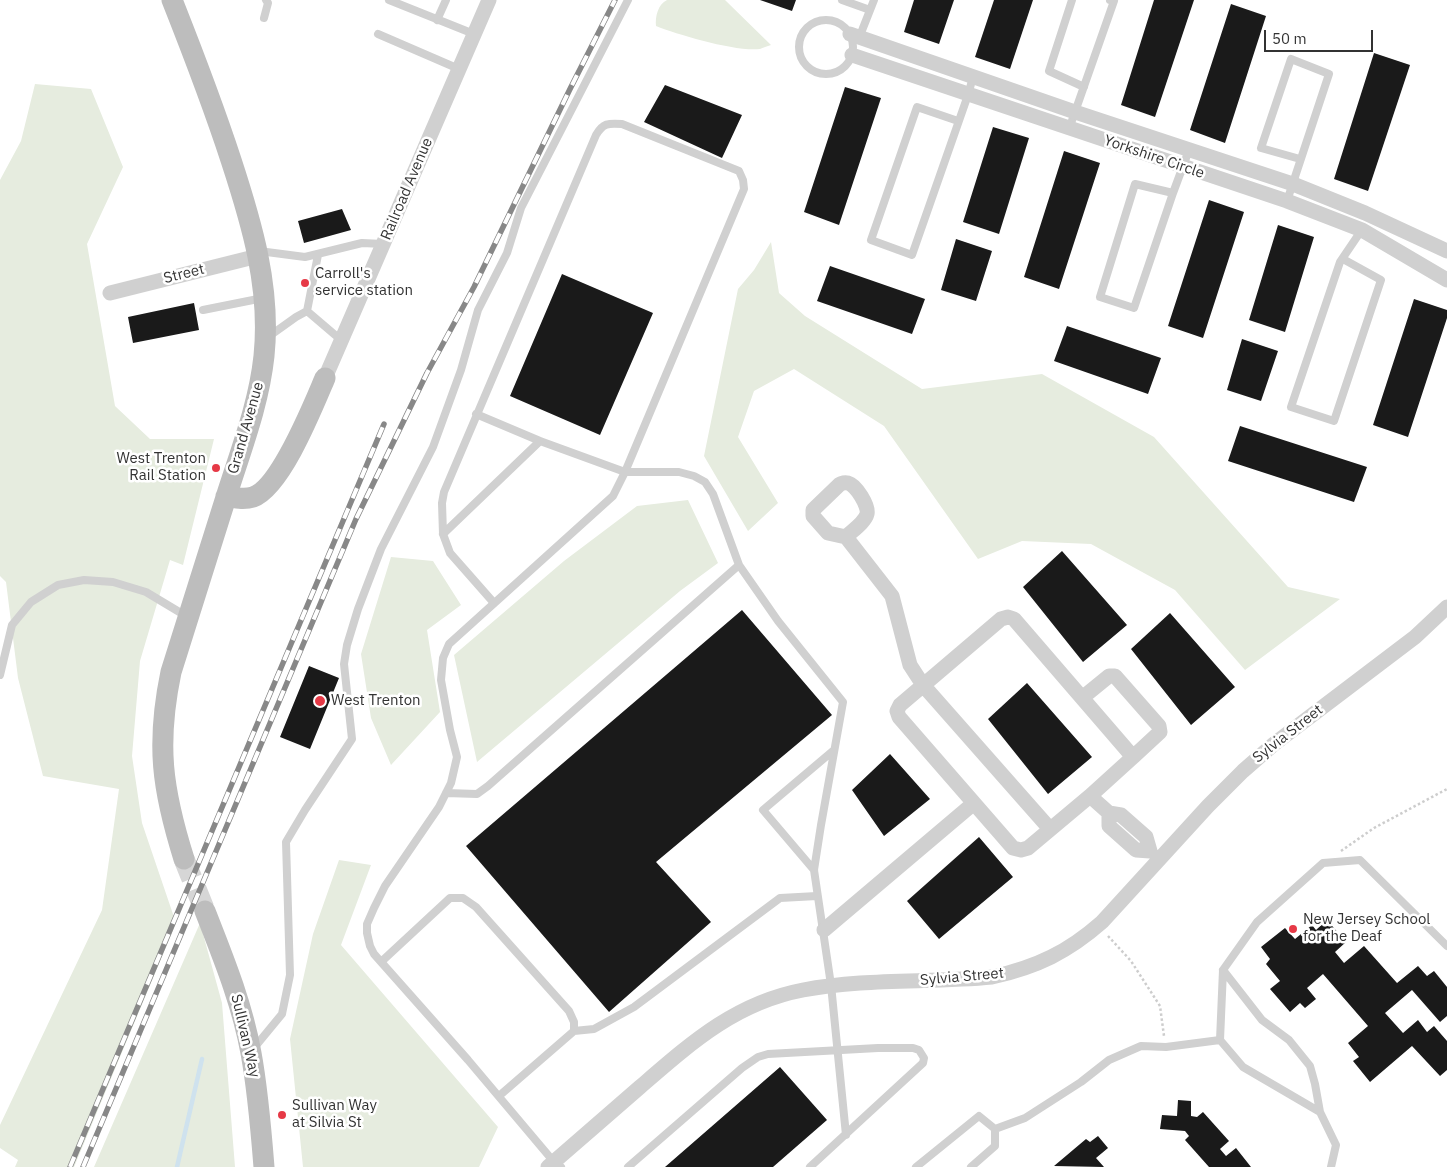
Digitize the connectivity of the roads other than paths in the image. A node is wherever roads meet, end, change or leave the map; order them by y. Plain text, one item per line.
1 (172, 0) edge
2 (266, 0) edge
3 (389, 0) edge
4 (446, 0) edge
5 (489, 0) edge
6 (628, 0) edge
7 (842, 0) edge
8 (874, 0) edge
9 (1072, 0) edge
10 (1110, 0) edge
11 (870, 10) junction
12 (264, 18) dead end
13 (437, 20) junction
14 (378, 34) dead end
15 (474, 34) junction
16 (853, 42) junction
17 (459, 69) junction
18 (973, 77) junction
19 (1084, 88) junction
20 (968, 95) junction
21 (1075, 112) junction
22 (958, 121) junction
23 (1069, 129) junction
24 (1189, 150) junction
25 (1300, 159) junction
26 (1183, 167) junction
27 (1292, 184) junction
28 (1172, 193) junction
29 (1287, 201) junction
30 (1370, 215) junction
31 (1362, 230) junction
32 (383, 244) junction
33 (1447, 251) edge
34 (258, 253) junction
35 (318, 255) junction
36 (1343, 259) junction
37 (1447, 280) edge
38 (110, 293) dead end
39 (264, 298) junction
40 (203, 310) dead end
41 (307, 312) junction
42 (264, 339) junction
43 (341, 340) junction
44 (325, 378) joint
45 (476, 414) junction
46 (540, 441) junction
47 (625, 472) junction
48 (226, 496) junction
49 (443, 534) junction
50 (846, 537) dead end
51 (739, 565) junction
52 (494, 603) junction
53 (1447, 607) edge
54 (188, 617) junction
55 (0, 675) edge
56 (923, 685) junction
57 (1082, 698) junction
58 (834, 750) junction
59 (1133, 757) junction
60 (446, 793) junction
61 (1090, 796) junction
62 (974, 803) junction
63 (1050, 829) junction
64 (1155, 855) junction
65 (184, 859) tunnel mouth
66 (814, 870) junction
67 (817, 896) junction
68 (205, 911) tunnel mouth
69 (824, 930) junction
70 (1447, 946) edge
71 (381, 962) junction
72 (1223, 970) junction
73 (831, 985) junction
74 (574, 1031) junction
75 (1220, 1040) junction
76 (837, 1050) junction
77 (251, 1052) junction
78 (499, 1096) junction
79 (1320, 1112) junction
80 (995, 1129) junction
81 (846, 1134) junction
82 (555, 1165) edge
83 (264, 1167) edge
84 (628, 1167) edge
85 (810, 1167) edge
86 (916, 1167) edge
87 (971, 1167) edge
88 (1332, 1167) edge

1 - 34 main road, Grand Avenue
2 - 12 lane
3 - 13 lane
4 - 13 lane
5 - 15 street, Railroad Avenue
6 - 77 lane
7 - 11 lane
8 - 11 lane
9 - 19 lane
10 - 19 lane
11 - 16 lane
13 - 15 lane
14 - 17 lane
15 - 17 street, Railroad Avenue
16 - 16 lane
16 - 18 street, Yorkshire Circle
16 - 20 street, Yorkshire Circle
17 - 32 street, Railroad Avenue
18 - 20 lane
18 - 21 street, Yorkshire Circle
19 - 21 lane
20 - 22 lane
20 - 23 street, Yorkshire Circle
21 - 23 lane
21 - 24 street, Yorkshire Circle
22 - 22 lane
23 - 26 street, Yorkshire Circle
24 - 26 lane
24 - 27 street, Yorkshire Circle
25 - 25 lane
25 - 27 lane
26 - 28 lane
26 - 29 street, Yorkshire Circle
27 - 29 lane
27 - 30 street, Yorkshire Circle
28 - 28 lane
29 - 31 street, Yorkshire Circle
30 - 31 lane
30 - 33 street, Yorkshire Circle
31 - 36 lane
31 - 37 street, Yorkshire Circle
32 - 35 lane
32 - 43 street, Railroad Avenue
34 - 35 lane
34 - 38 street, Street
34 - 39 main road, Grand Avenue
35 - 41 lane
36 - 36 lane
39 - 40 lane
39 - 42 main road, Grand Avenue
41 - 42 lane
41 - 43 lane
42 - 48 main road, Grand Avenue
43 - 44 street, Railroad Avenue
44 - 48 main road
45 - 46 lane
45 - 47 lane
45 - 49 lane
46 - 47 lane
46 - 49 lane
47 - 51 lane
47 - 52 lane
48 - 54 main road, Grand Avenue
49 - 52 lane
50 - 56 street
51 - 58 lane
51 - 60 lane
52 - 60 lane
53 - 64 street, Sylvia Street
54 - 55 lane
54 - 65 main road, Grand Avenue
56 - 57 street
56 - 62 street
56 - 63 street
57 - 59 street
57 - 59 street
58 - 66 lane
58 - 66 lane
59 - 61 street
60 - 71 lane
61 - 63 street
61 - 64 street
62 - 63 street
62 - 69 street
64 - 73 street, Sylvia Street
66 - 67 lane
67 - 69 lane
67 - 74 lane
68 - 77 main road, Sullivan Way
69 - 73 lane
70 - 72 lane
71 - 74 lane
71 - 78 lane
72 - 75 lane
72 - 79 lane
73 - 76 lane
73 - 82 street, Sylvia Street
74 - 78 lane
75 - 79 lane
75 - 80 lane
76 - 81 lane
76 - 81 lane
76 - 84 lane
77 - 83 main road, Sullivan Way
78 - 82 lane
79 - 88 lane
80 - 86 lane
80 - 87 lane
81 - 85 lane

